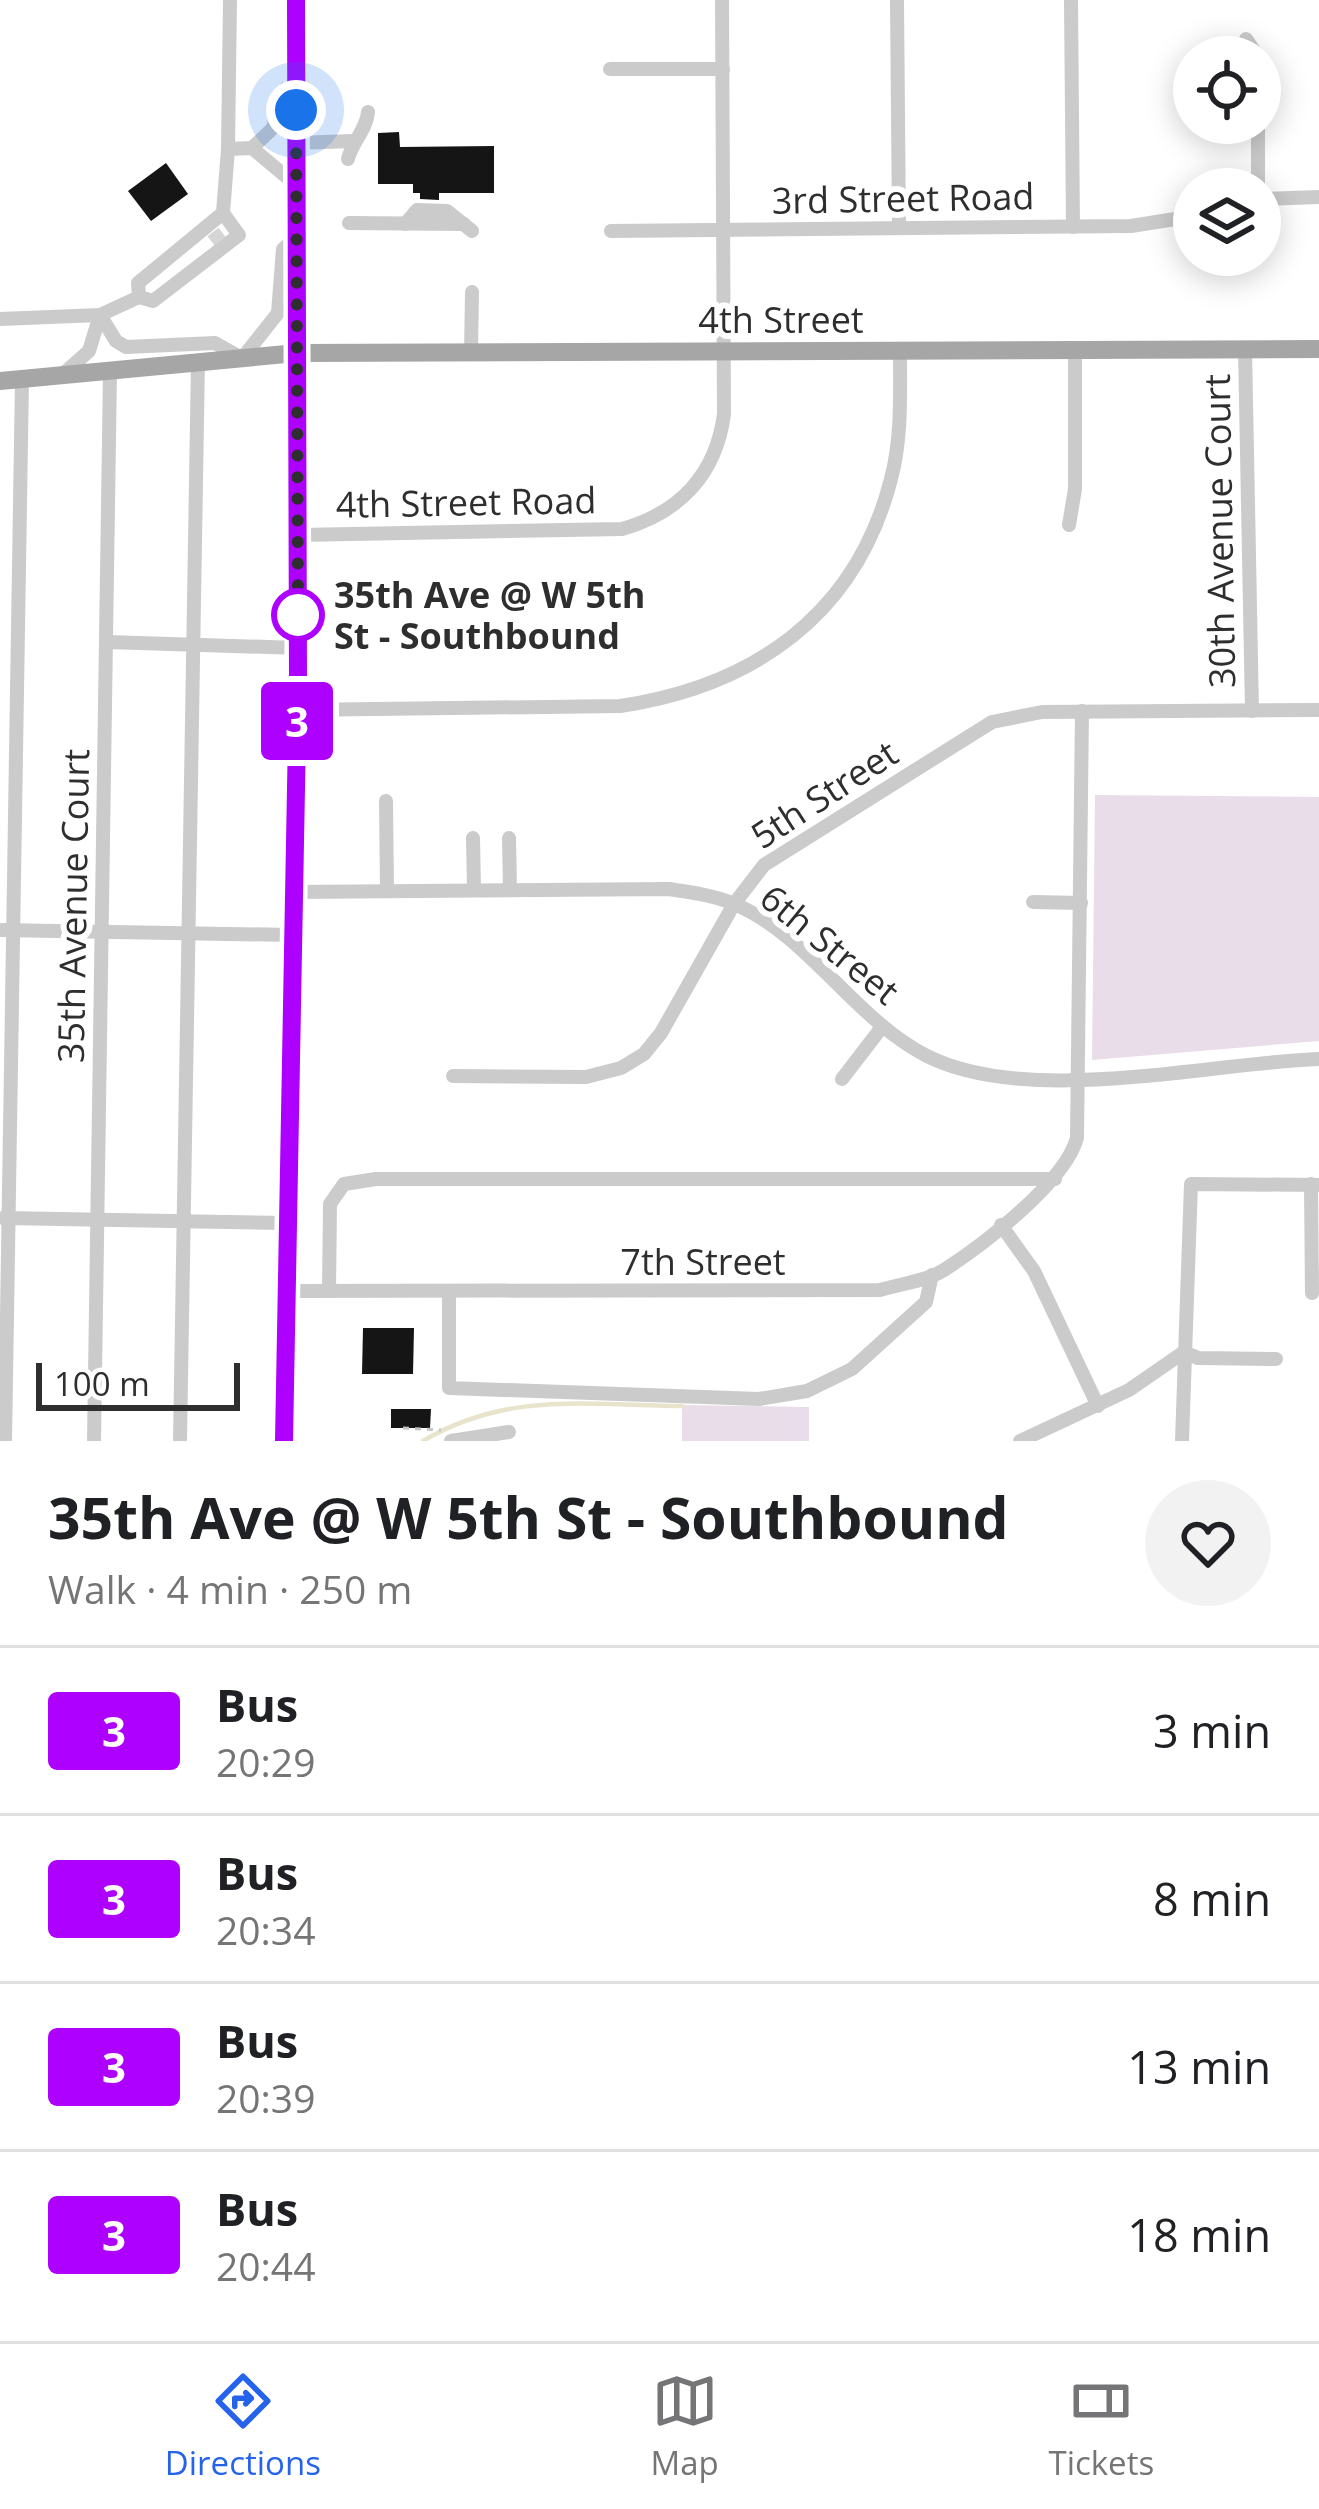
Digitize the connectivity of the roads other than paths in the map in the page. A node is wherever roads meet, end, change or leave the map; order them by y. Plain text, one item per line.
1 (230, 0) edge
2 (296, 0) edge
3 (722, 0) edge
4 (897, 0) edge
5 (1071, 0) edge
6 (610, 69) dead end
7 (723, 69) junction
8 (296, 77) junction
9 (368, 112) dead end
10 (353, 140) junction
11 (296, 143) junction
12 (252, 148) junction
13 (228, 149) junction
14 (348, 159) dead end
15 (296, 184) junction
16 (1319, 197) edge
17 (1281, 198) edge
18 (223, 213) junction
19 (1173, 219) edge
20 (349, 223) dead end
21 (1073, 226) junction
22 (468, 228) dead end
23 (899, 228) junction
24 (724, 230) junction
25 (611, 231) dead end
26 (297, 237) junction
27 (210, 242) junction
28 (178, 268) junction
29 (472, 292) dead end
30 (139, 297) junction
31 (100, 315) junction
32 (0, 319) edge
33 (1319, 349) edge
34 (1075, 350) junction
35 (1245, 350) junction
36 (900, 351) junction
37 (724, 352) junction
38 (297, 353) junction
39 (471, 353) junction
40 (241, 357) junction
41 (198, 361) junction
42 (110, 372) junction
43 (61, 376) junction
44 (22, 379) junction
45 (0, 381) edge
46 (1069, 525) dead end
47 (298, 536) junction
48 (107, 642) junction
49 (193, 644) junction
50 (298, 648) junction
51 (298, 710) junction
52 (1252, 710) junction
53 (1319, 710) edge
54 (1082, 711) junction
55 (386, 801) dead end
56 (473, 838) dead end
57 (509, 838) dead end
58 (387, 890) junction
59 (473, 890) junction
60 (510, 890) junction
61 (293, 892) junction
62 (1033, 902) dead end
63 (1081, 903) junction
64 (734, 904) junction
65 (8, 930) edge
66 (102, 932) junction
67 (190, 933) junction
68 (292, 934) junction
69 (883, 1027) junction
70 (1319, 1059) edge
71 (454, 1076) dead end
72 (1079, 1077) junction
73 (842, 1079) dead end
74 (1055, 1179) junction
75 (1315, 1185) edge
76 (5, 1218) edge
77 (99, 1219) junction
78 (184, 1220) junction
79 (286, 1222) junction
80 (1001, 1225) junction
81 (932, 1275) junction
82 (286, 1291) junction
83 (329, 1291) junction
84 (449, 1291) junction
85 (1312, 1293) dead end
86 (1184, 1352) junction
87 (1276, 1359) dead end
88 (1098, 1406) junction
89 (509, 1432) dead end
90 (1042, 1437) edge
91 (484, 1439) edge
92 (5, 1441) edge
93 (94, 1441) edge
94 (180, 1441) edge
95 (284, 1441) edge
96 (447, 1441) edge
97 (1020, 1441) edge
98 (1182, 1441) edge

1 - 13 street
2 - 8 street
3 - 7 street, 4th Street Road
4 - 23 street
5 - 21 street
6 - 7 street
7 - 24 street, 4th Street Road
8 - 11 street
8 - 12 street
9 - 10 street
10 - 11 street
10 - 14 street
11 - 15 street
12 - 13 street
12 - 15 street
13 - 18 street
15 - 26 street
16 - 17 street
18 - 27 street
18 - 27 street
19 - 21 street, 3rd Street Road
20 - 22 street
21 - 23 street, 3rd Street Road
23 - 24 street, 3rd Street Road
24 - 25 street, 3rd Street Road
24 - 37 street, 4th Street Road
26 - 38 street
26 - 40 street
27 - 28 street
27 - 28 street
28 - 30 street
28 - 30 street
29 - 39 street
30 - 31 street
31 - 32 street
31 - 40 street
31 - 43 street
33 - 35 main road, 4th Street
34 - 35 main road, 4th Street
34 - 36 main road, 4th Street
34 - 46 street
35 - 52 street, 30th Avenue Court
36 - 37 main road, 4th Street
36 - 51 street
37 - 39 main road, 4th Street
37 - 47 street, 4th Street Road
38 - 39 main road, 4th Street
38 - 40 main road, 4th Street
38 - 47 main road
40 - 41 main road, 4th Street
41 - 42 main road, 4th Street
41 - 49 street
42 - 43 main road, 4th Street
42 - 48 street, 35th Avenue Court
43 - 44 main road, 4th Street
44 - 45 main road, 4th Street
44 - 65 street
47 - 50 main road
48 - 49 street
48 - 66 street, 35th Avenue Court
49 - 50 street
49 - 67 street
50 - 51 main road
51 - 61 main road
52 - 53 street, 5th Street
52 - 54 street, 5th Street
54 - 63 street
54 - 64 street, 5th Street
55 - 58 street
56 - 59 street
57 - 60 street
58 - 59 street, 6th Street
58 - 61 street, 6th Street
59 - 60 street, 6th Street
60 - 64 street, 6th Street
61 - 68 main road
62 - 63 street
63 - 72 street
64 - 69 street, 6th Street
64 - 71 street, 5th Street
65 - 66 street
65 - 76 street
66 - 67 street
66 - 77 street, 35th Avenue Court
67 - 68 street
67 - 78 street
68 - 79 main road
69 - 72 street, 6th Street
69 - 73 street
70 - 72 street, 6th Street
72 - 74 street, 7th Street
74 - 80 street, 7th Street
74 - 83 street
75 - 85 street
75 - 86 street
76 - 77 street
76 - 92 street
77 - 78 street
77 - 93 street, 35th Avenue Court
78 - 79 street
78 - 94 street
79 - 82 main road
80 - 81 street, 7th Street
80 - 88 street
81 - 84 street, 7th Street
81 - 84 street
82 - 83 street, 7th Street
82 - 95 main road
83 - 84 street, 7th Street
86 - 87 street
86 - 88 street
86 - 98 street
88 - 90 street
89 - 91 street
90 - 97 street
91 - 96 street

